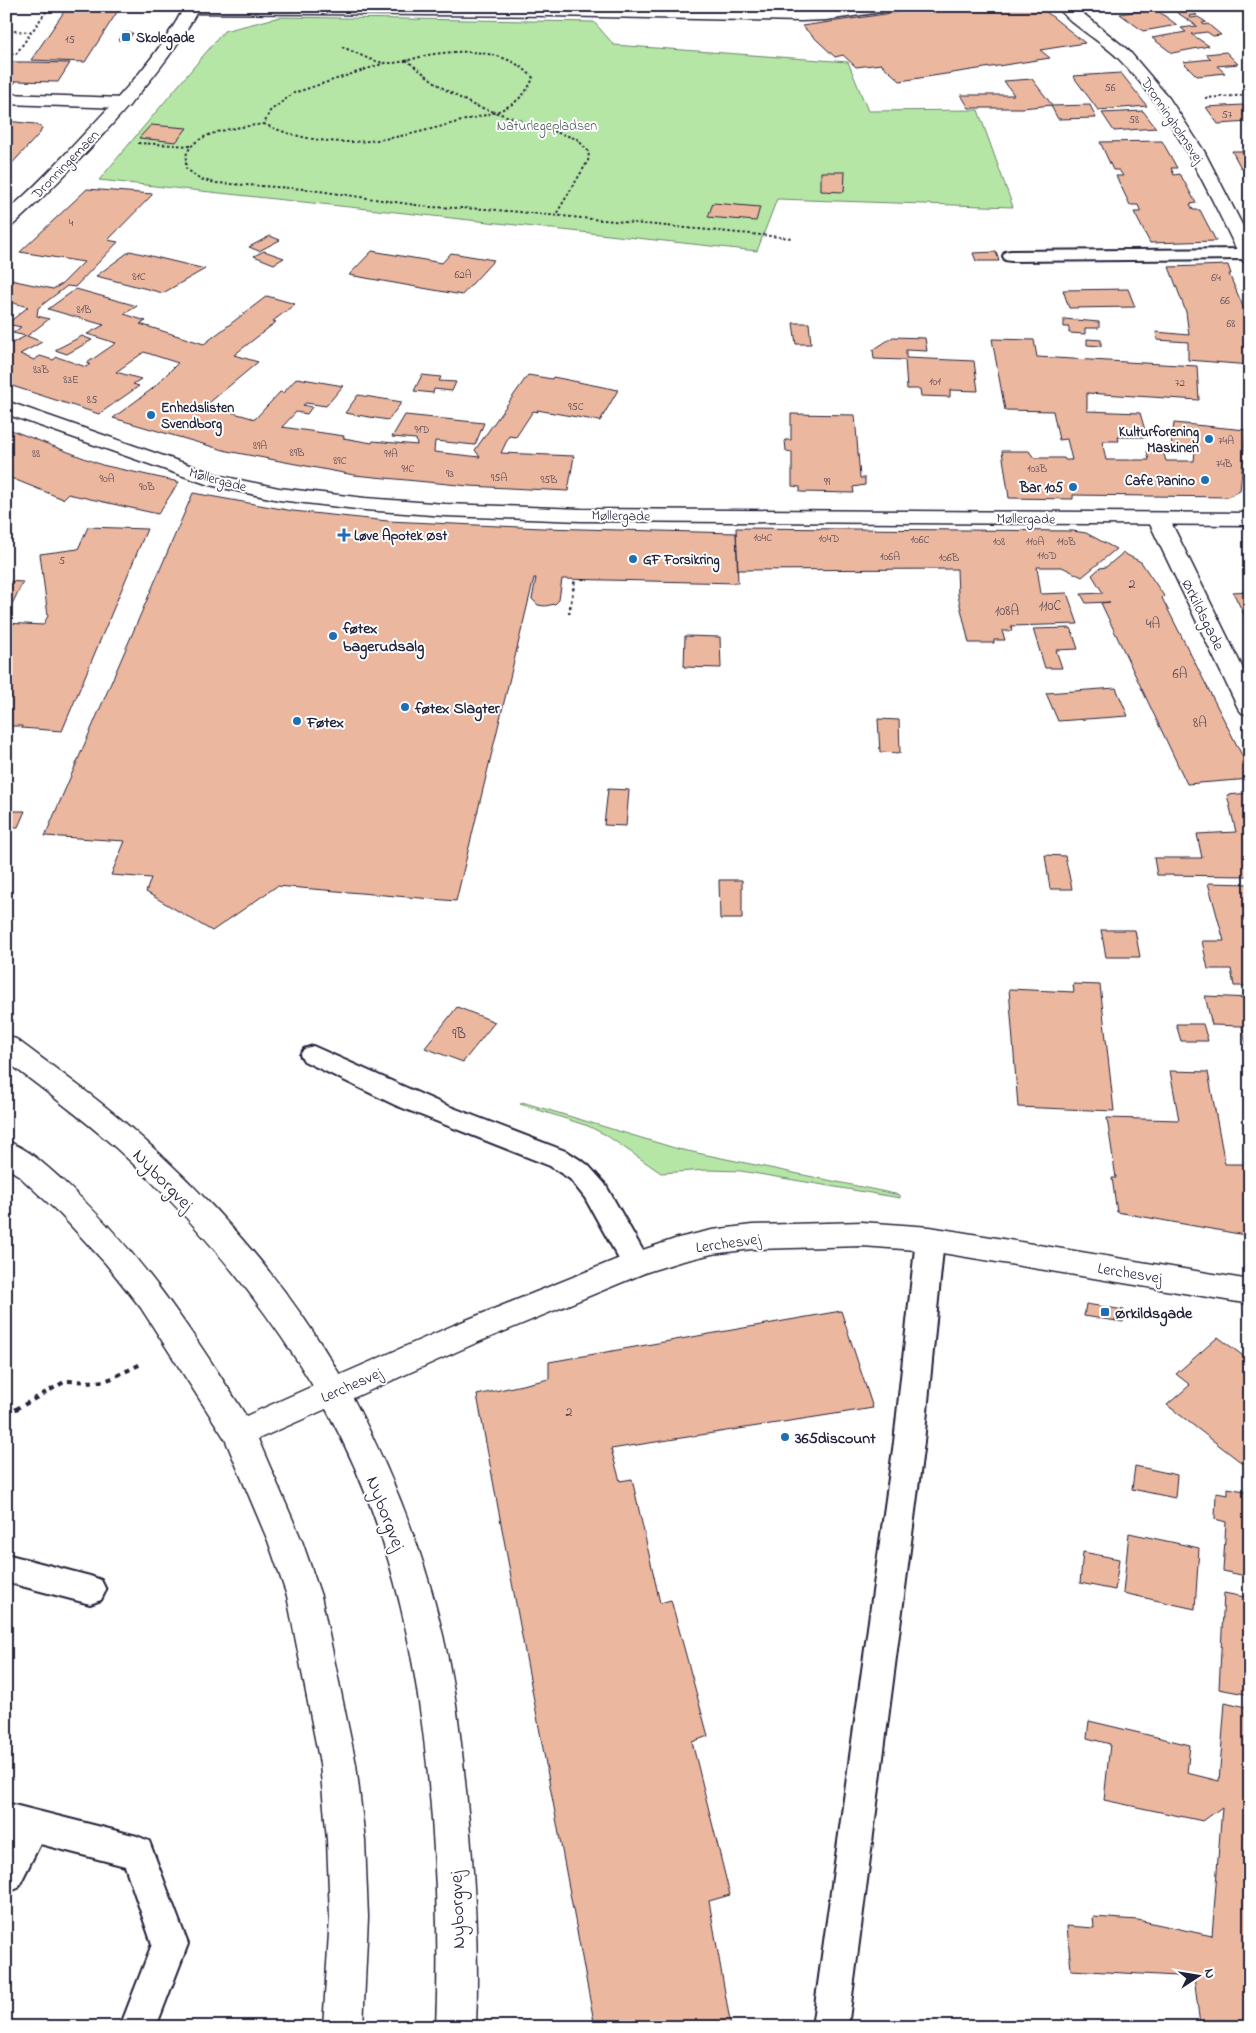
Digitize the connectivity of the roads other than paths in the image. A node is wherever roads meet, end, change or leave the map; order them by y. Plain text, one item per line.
1 (889, 6) edge
2 (1064, 6) edge
3 (193, 7) edge
4 (6, 99) edge
5 (123, 103) junction
6 (6, 222) edge
7 (1011, 256) dead end
8 (1249, 256) edge
9 (6, 408) edge
10 (1250, 519) edge
11 (1159, 520) junction
12 (1244, 685) edge
13 (1250, 708) edge
14 (6, 1046) edge
15 (313, 1054) dead end
16 (6, 1064) edge
17 (78, 1100) junction
18 (6, 1152) edge
19 (930, 1239) junction
20 (636, 1264) junction
21 (1250, 1292) edge
22 (334, 1392) junction
23 (239, 1433) junction
24 (6, 1568) edge
25 (90, 1590) dead end
26 (19, 1823) edge
27 (6, 1876) edge
28 (138, 2027) edge
29 (343, 2027) edge
30 (456, 2027) edge
31 (830, 2027) edge

1 - 3 street
2 - 8 street, Dronningholmsvej
3 - 5 street, Dronningemaen
4 - 5 street, Dronningemaen
5 - 6 street, Dronningemaen
7 - 8 lane
9 - 11 street, Møllergade
10 - 11 street, Møllergade
11 - 12 street, Ørkildsgade
12 - 13 street, Ørkildsgade
14 - 17 street, Nyborgvej
15 - 20 lane
16 - 17 street, Nyborgvej
17 - 22 street, Nyborgvej
18 - 23 street
19 - 20 street, Lerchesvej
19 - 21 street, Lerchesvej
19 - 31 lane
20 - 22 street, Lerchesvej
22 - 23 street, Lerchesvej
22 - 30 street, Nyborgvej
23 - 29 street
24 - 25 lane
26 - 27 lane
26 - 28 lane

